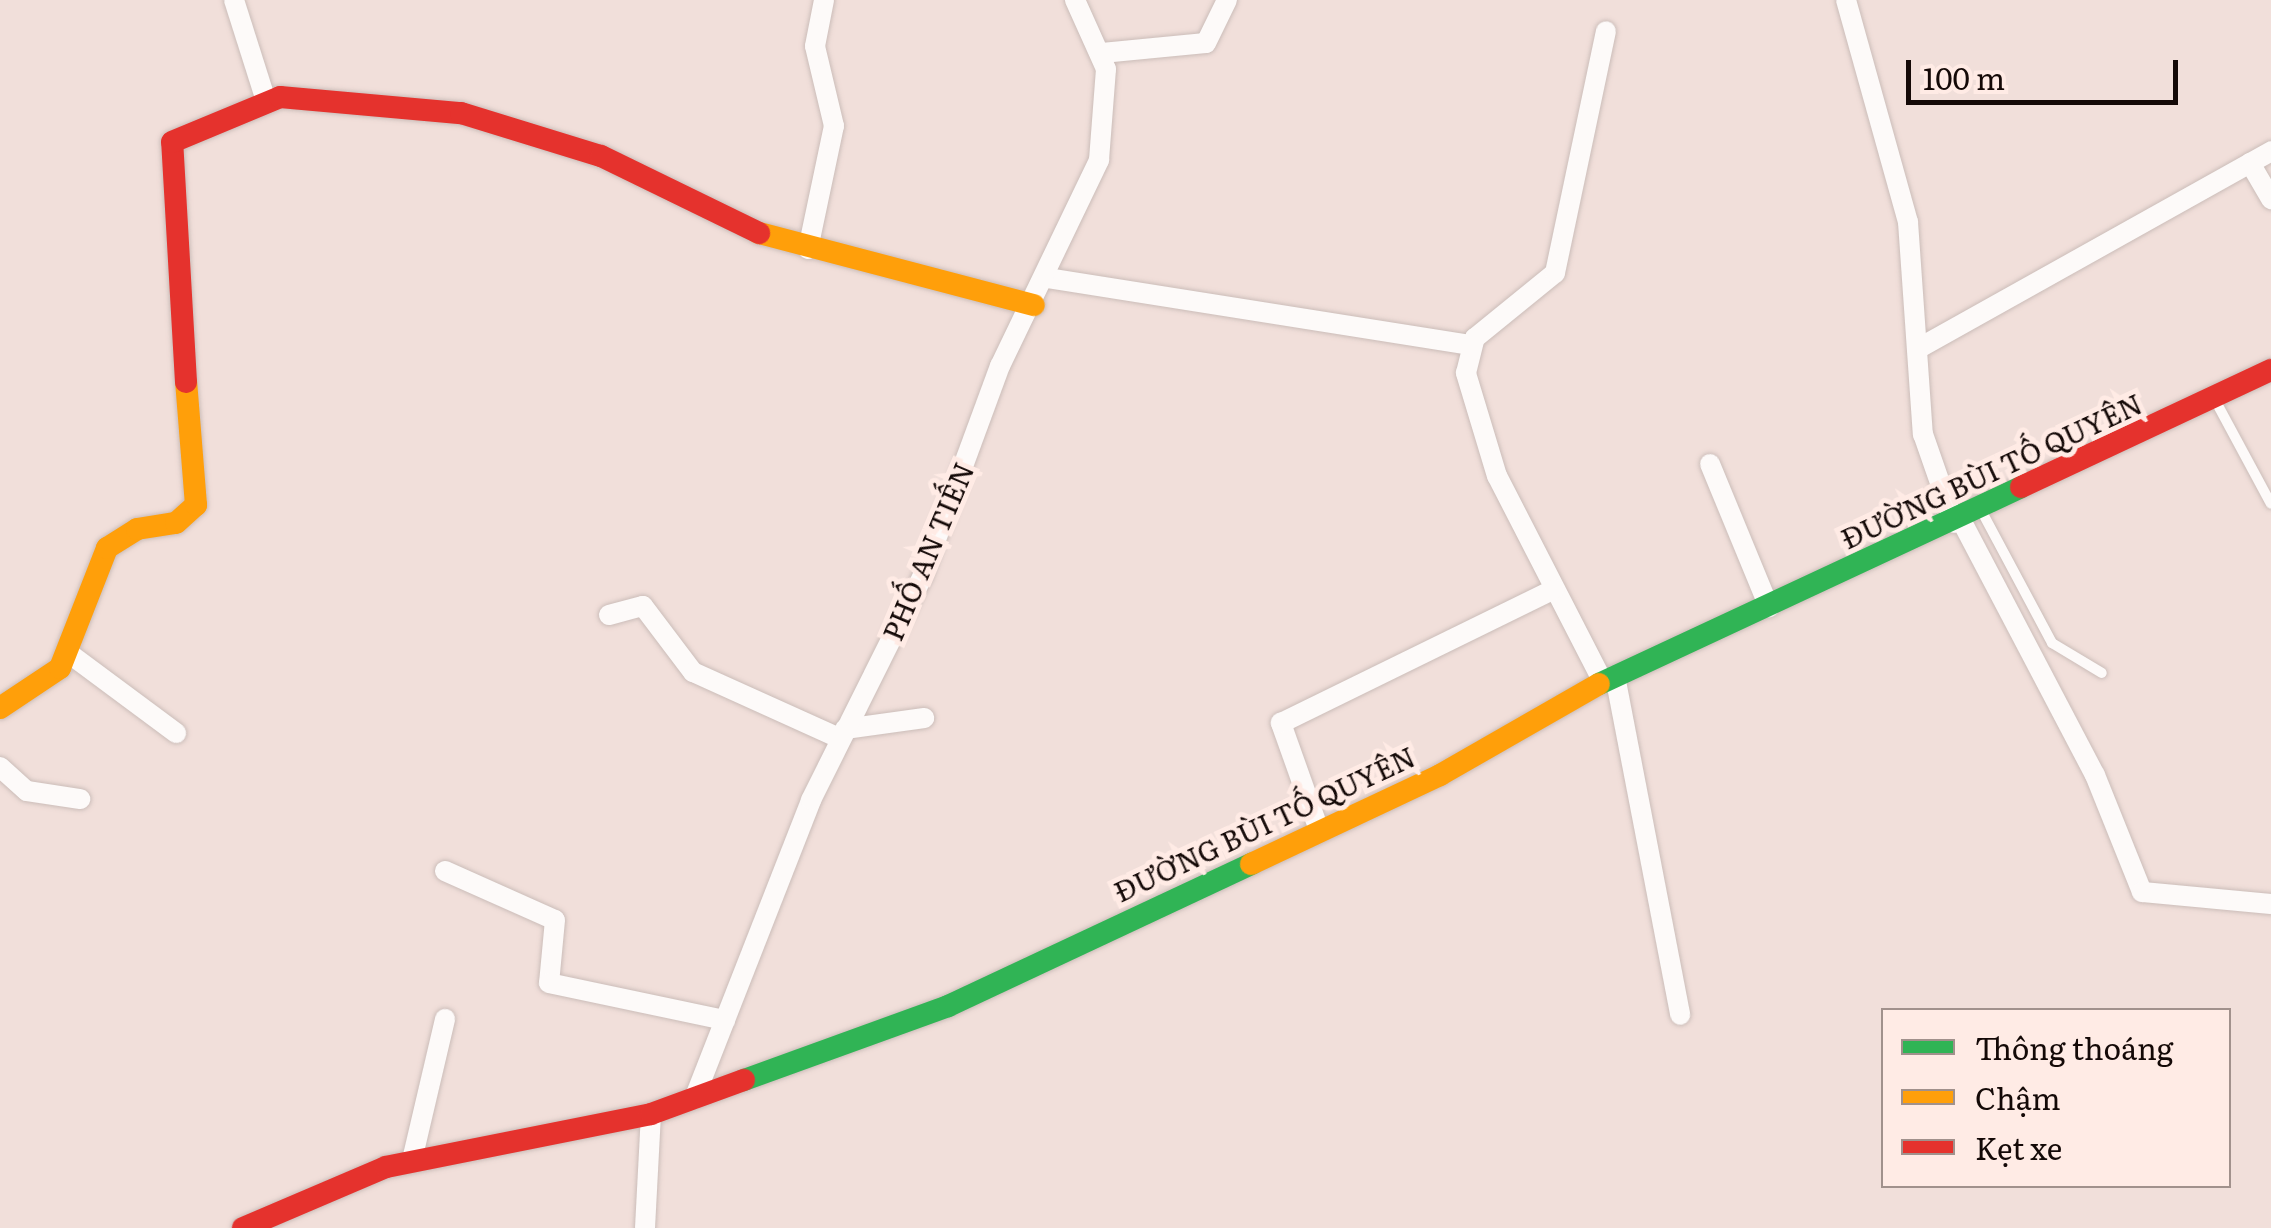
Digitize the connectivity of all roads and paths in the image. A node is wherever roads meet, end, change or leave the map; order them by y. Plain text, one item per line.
1 (234, 0) edge
2 (824, 0) edge
3 (1075, 0) edge
4 (1227, 0) edge
5 (1846, 0) edge
6 (1606, 31) dead end
7 (1102, 53) junction
8 (266, 101) junction
9 (2271, 151) edge
10 (2250, 162) junction
11 (2271, 199) edge
12 (808, 249) junction
13 (1047, 278) junction
14 (1034, 305) junction
15 (1471, 344) junction
16 (1921, 346) junction
17 (2271, 370) edge
18 (2214, 398) junction
19 (1710, 464) dead end
20 (2271, 504) edge
21 (1965, 517) junction
22 (1554, 590) junction
23 (1769, 607) junction
24 (610, 615) dead end
25 (67, 652) junction
26 (2102, 673) dead end
27 (1609, 679) junction
28 (0, 708) edge
29 (924, 718) dead end
30 (176, 733) dead end
31 (842, 734) junction
32 (0, 767) edge
33 (80, 799) dead end
34 (1320, 830) junction
35 (445, 871) dead end
36 (2271, 904) edge
37 (1680, 1014) dead end
38 (445, 1018) dead end
39 (724, 1020) junction
40 (694, 1098) junction
41 (650, 1114) junction
42 (412, 1160) junction
43 (243, 1228) edge
44 (645, 1228) edge

1 - 8 street
2 - 12 street
3 - 7 street, PHỐ AN TIẾN
4 - 7 street
5 - 16 street
6 - 15 street
7 - 13 street, PHỐ AN TIẾN
8 - 12 street
8 - 25 street
9 - 10 street
10 - 11 street
10 - 16 street
12 - 14 street
13 - 14 street, PHỐ AN TIẾN
13 - 15 street
14 - 31 street, PHỐ AN TIẾN
15 - 22 street
16 - 21 street
17 - 18 street, ĐƯỜNG BÙI TỐ QUYÊN
18 - 20 lane
18 - 21 street, ĐƯỜNG BÙI TỐ QUYÊN
19 - 23 street
21 - 23 street, ĐƯỜNG BÙI TỐ QUYÊN
21 - 26 lane
21 - 36 street
22 - 27 street
22 - 34 street
23 - 27 street, ĐƯỜNG BÙI TỐ QUYÊN
24 - 31 street
25 - 28 street
25 - 30 street
27 - 34 street, ĐƯỜNG BÙI TỐ QUYÊN
27 - 37 street
29 - 31 street
31 - 39 street, PHỐ AN TIẾN
32 - 33 street
34 - 40 street, ĐƯỜNG BÙI TỐ QUYÊN
35 - 39 street
38 - 42 street
39 - 40 street, PHỐ AN TIẾN
40 - 41 street, ĐƯỜNG BÙI TỐ QUYÊN
41 - 42 street, ĐƯỜNG BÙI TỐ QUYÊN
41 - 44 street
42 - 43 street, ĐƯỜNG BÙI TỐ QUYÊN

